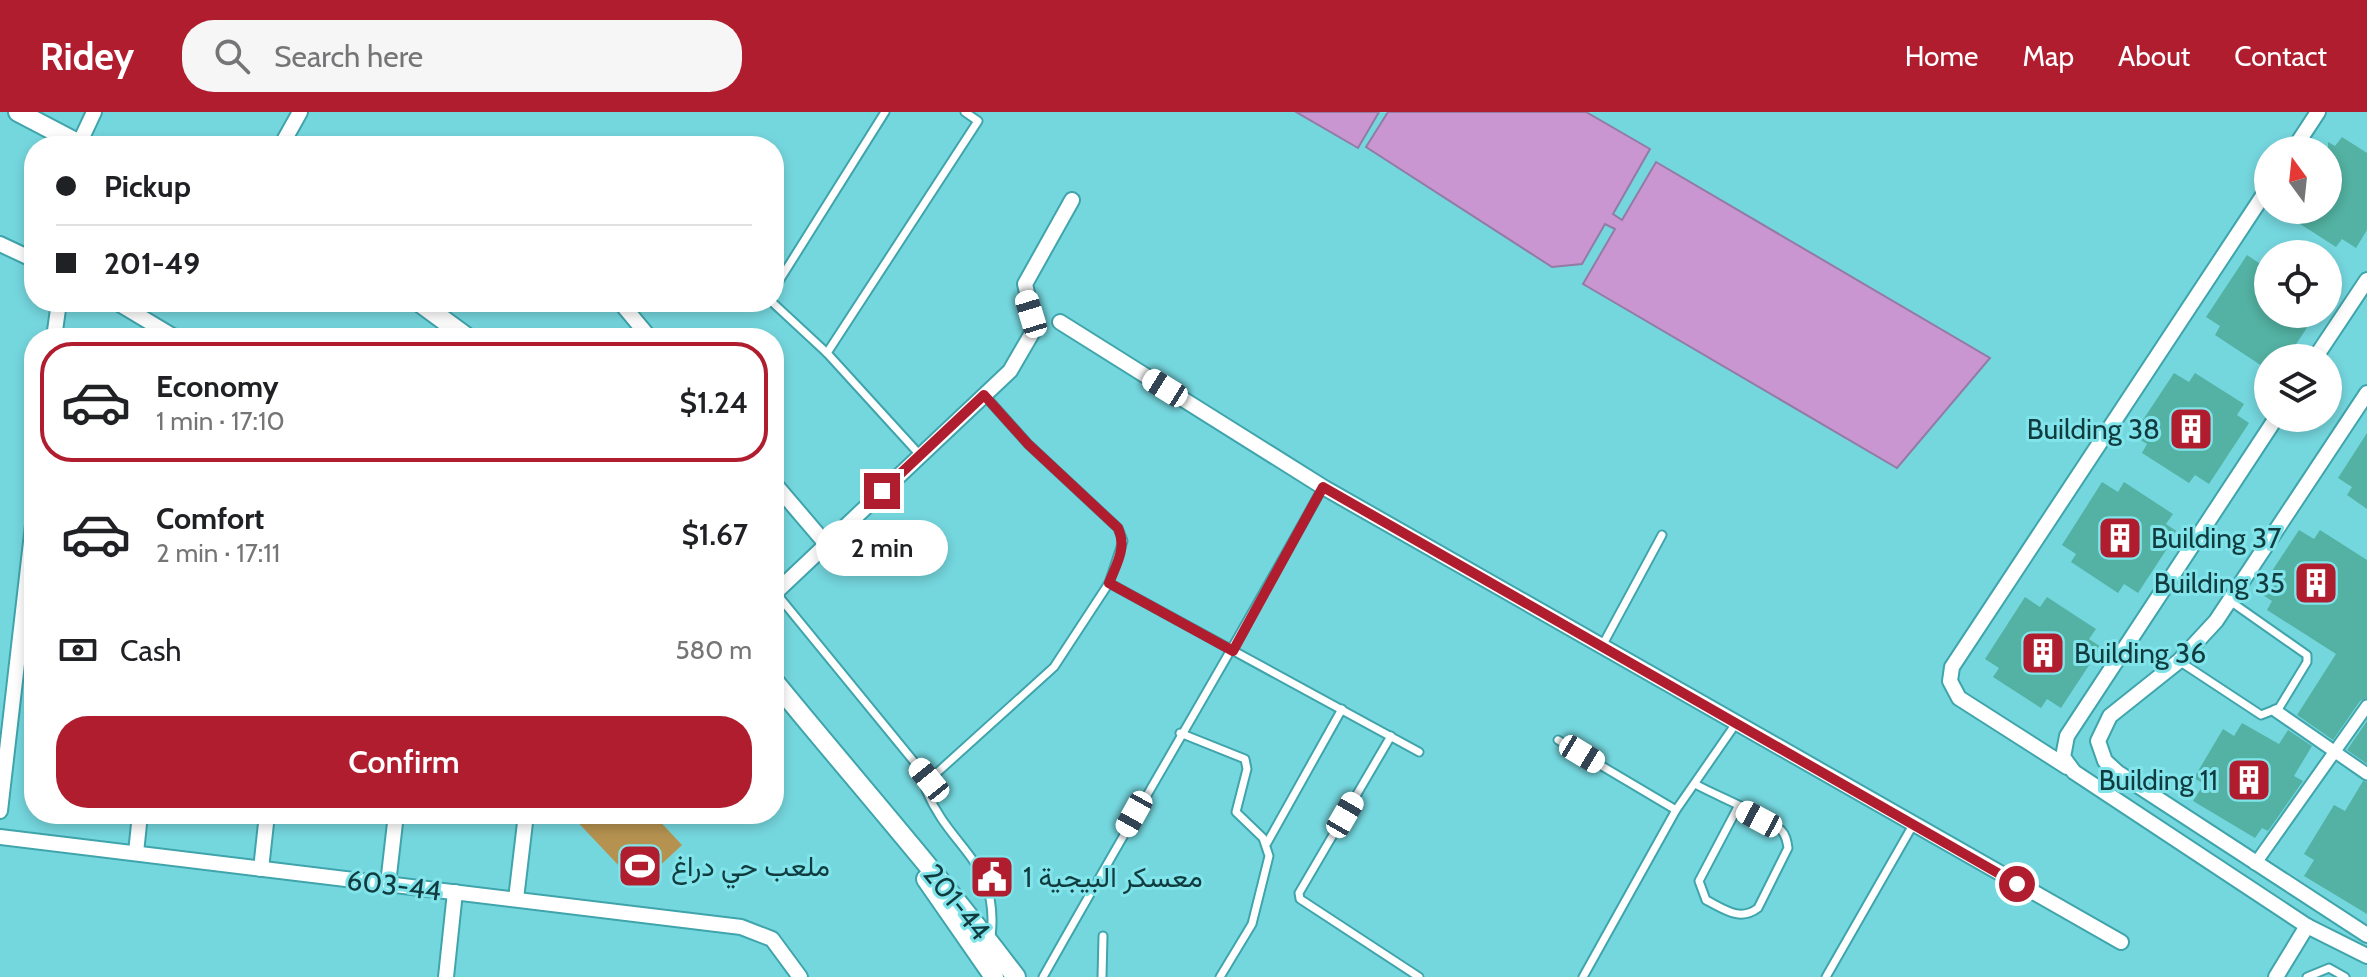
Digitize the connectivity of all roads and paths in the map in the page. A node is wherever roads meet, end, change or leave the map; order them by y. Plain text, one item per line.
1 (18, 112) edge
2 (94, 112) edge
3 (300, 112) edge
4 (885, 112) edge
5 (965, 112) edge
6 (2318, 112) edge
7 (64, 136) edge
8 (85, 136) edge
9 (287, 136) edge
10 (2302, 136) edge
11 (1072, 200) dead end
12 (2254, 209) edge
13 (0, 244) edge
14 (24, 255) edge
15 (784, 273) edge
16 (2367, 280) edge
17 (133, 312) edge
18 (433, 312) edge
19 (628, 312) edge
20 (783, 312) edge
21 (1060, 322) dead end
22 (159, 328) edge
23 (454, 328) edge
24 (642, 328) edge
25 (2324, 344) edge
26 (827, 353) junction
27 (2367, 393) edge
28 (984, 395) junction
29 (2267, 432) edge
30 (920, 455) junction
31 (1323, 487) junction
32 (784, 495) edge
33 (1662, 535) dead end
34 (826, 544) junction
35 (1109, 583) junction
36 (784, 584) edge
37 (2230, 601) junction
38 (24, 603) edge
39 (784, 604) edge
40 (1602, 646) junction
41 (1233, 651) junction
42 (2179, 661) junction
43 (784, 693) edge
44 (2367, 706) edge
45 (1342, 709) junction
46 (2276, 711) junction
47 (1737, 722) junction
48 (1180, 733) junction
49 (1391, 736) junction
50 (1558, 740) dead end
51 (1419, 752) dead end
52 (2335, 752) junction
53 (2074, 772) junction
54 (2367, 774) edge
55 (929, 780) junction
56 (1695, 784) junction
57 (1738, 807) junction
58 (1676, 810) junction
59 (0, 811) edge
60 (139, 824) edge
61 (266, 824) edge
62 (395, 824) edge
63 (525, 824) edge
64 (1913, 825) junction
65 (895, 829) junction
66 (0, 837) edge
67 (1267, 843) junction
68 (136, 853) junction
69 (2255, 864) junction
70 (261, 869) junction
71 (388, 884) junction
72 (455, 892) junction
73 (516, 899) junction
74 (2307, 926) junction
75 (2367, 935) edge
76 (1103, 936) dead end
77 (2121, 942) dead end
78 (990, 943) junction
79 (2367, 956) edge
80 (446, 977) edge
81 (800, 977) edge
82 (994, 977) edge
83 (1016, 977) edge
84 (1043, 977) edge
85 (1102, 977) edge
86 (1220, 977) edge
87 (1419, 977) edge
88 (1583, 977) edge
89 (1826, 977) edge
90 (2276, 977) edge
91 (2307, 977) edge
92 (2345, 977) edge

1 - 7 street
2 - 8 street
3 - 9 street
4 - 15 lane
5 - 26 lane
6 - 10 street
11 - 28 street
12 - 53 street
13 - 14 street
16 - 25 street
17 - 22 street
18 - 23 street
19 - 24 street
20 - 26 lane
21 - 31 street
26 - 30 lane
27 - 37 street
28 - 30 street
28 - 35 lane
29 - 53 street
30 - 34 street
31 - 40 street
31 - 41 lane
32 - 34 street
33 - 40 lane
34 - 36 street
35 - 41 lane
35 - 55 lane
37 - 42 street
37 - 46 lane
38 - 59 street
39 - 55 lane
40 - 47 street
41 - 45 lane
41 - 48 lane
42 - 46 lane
42 - 69 street
43 - 65 street, 201-44
44 - 52 street
45 - 49 lane
45 - 67 lane
46 - 52 street
47 - 56 lane
47 - 64 street
48 - 67 lane
48 - 84 lane
49 - 51 lane
49 - 87 lane
50 - 58 lane
52 - 54 street
52 - 69 street
53 - 74 street
55 - 78 lane
56 - 57 lane
56 - 58 lane
57 - 57 lane
58 - 88 lane
60 - 68 street
61 - 70 street
62 - 71 street
63 - 73 street
64 - 77 street
64 - 89 lane
65 - 78 street, 201-44
65 - 82 street, 201-44
66 - 68 street, 603-44
67 - 86 lane
68 - 70 street, 603-44
69 - 75 street
70 - 71 street, 603-44
71 - 72 street, 603-44
72 - 73 street, 603-44
72 - 80 street
73 - 81 street, 603-44
74 - 79 street
74 - 90 street
76 - 85 lane
78 - 83 street, 201-44
91 - 92 lane

